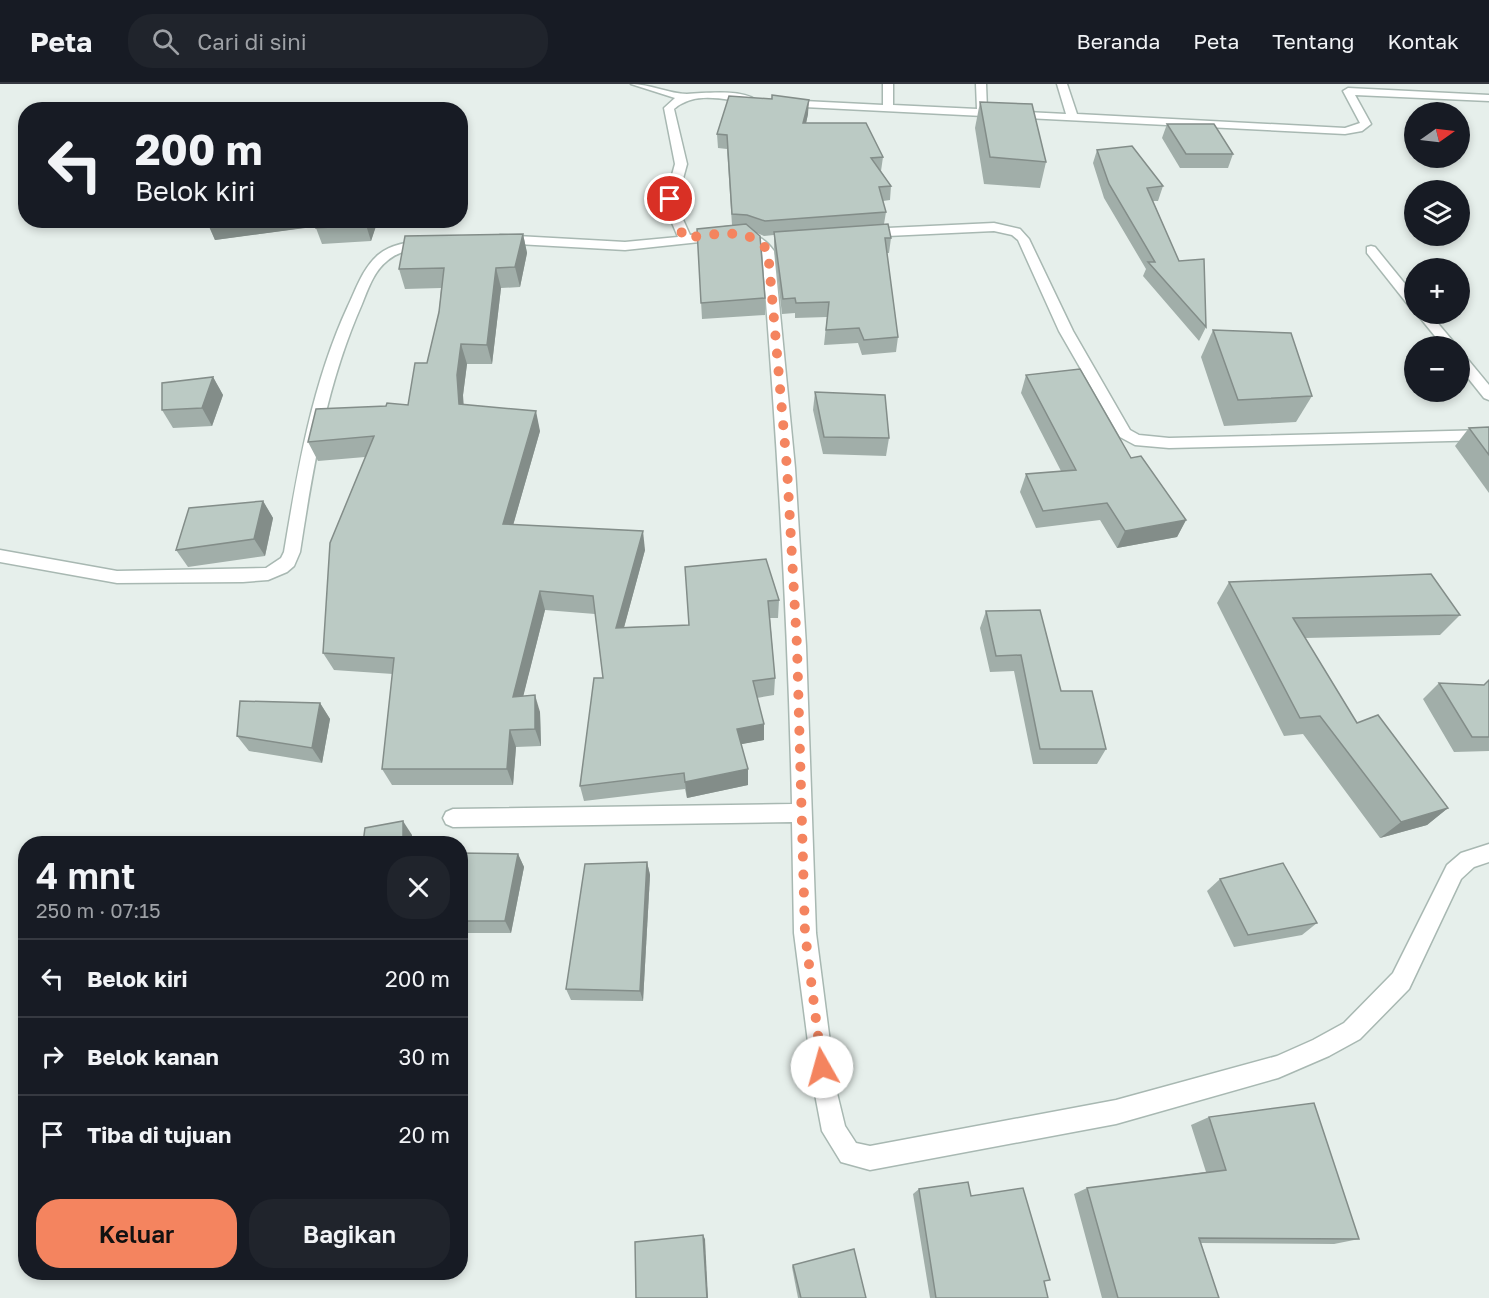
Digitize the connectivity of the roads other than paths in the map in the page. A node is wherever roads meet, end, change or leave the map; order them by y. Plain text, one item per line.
1 (636, 84) edge
2 (888, 84) edge
3 (981, 84) edge
4 (1062, 84) edge
5 (1346, 88) edge
6 (684, 97) junction
7 (1489, 98) edge
8 (888, 107) junction
9 (982, 113) junction
10 (1073, 118) junction
11 (856, 233) edge
12 (482, 238) edge
13 (685, 238) junction
14 (439, 242) edge
15 (1371, 250) dead end
16 (1404, 291) edge
17 (1431, 324) edge
18 (1442, 336) edge
19 (1470, 371) edge
20 (1489, 395) edge
21 (1489, 435) edge
22 (0, 556) edge
23 (802, 813) junction
24 (453, 818) dead end
25 (1489, 853) edge

1 - 6 street
2 - 8 street
3 - 9 street
4 - 10 street
5 - 7 street
5 - 10 street
6 - 8 street
6 - 13 street
8 - 9 street
9 - 10 street
11 - 21 street
12 - 13 street
13 - 23 street
14 - 22 street
15 - 16 street
17 - 18 street
19 - 20 street
23 - 24 street
23 - 25 street

